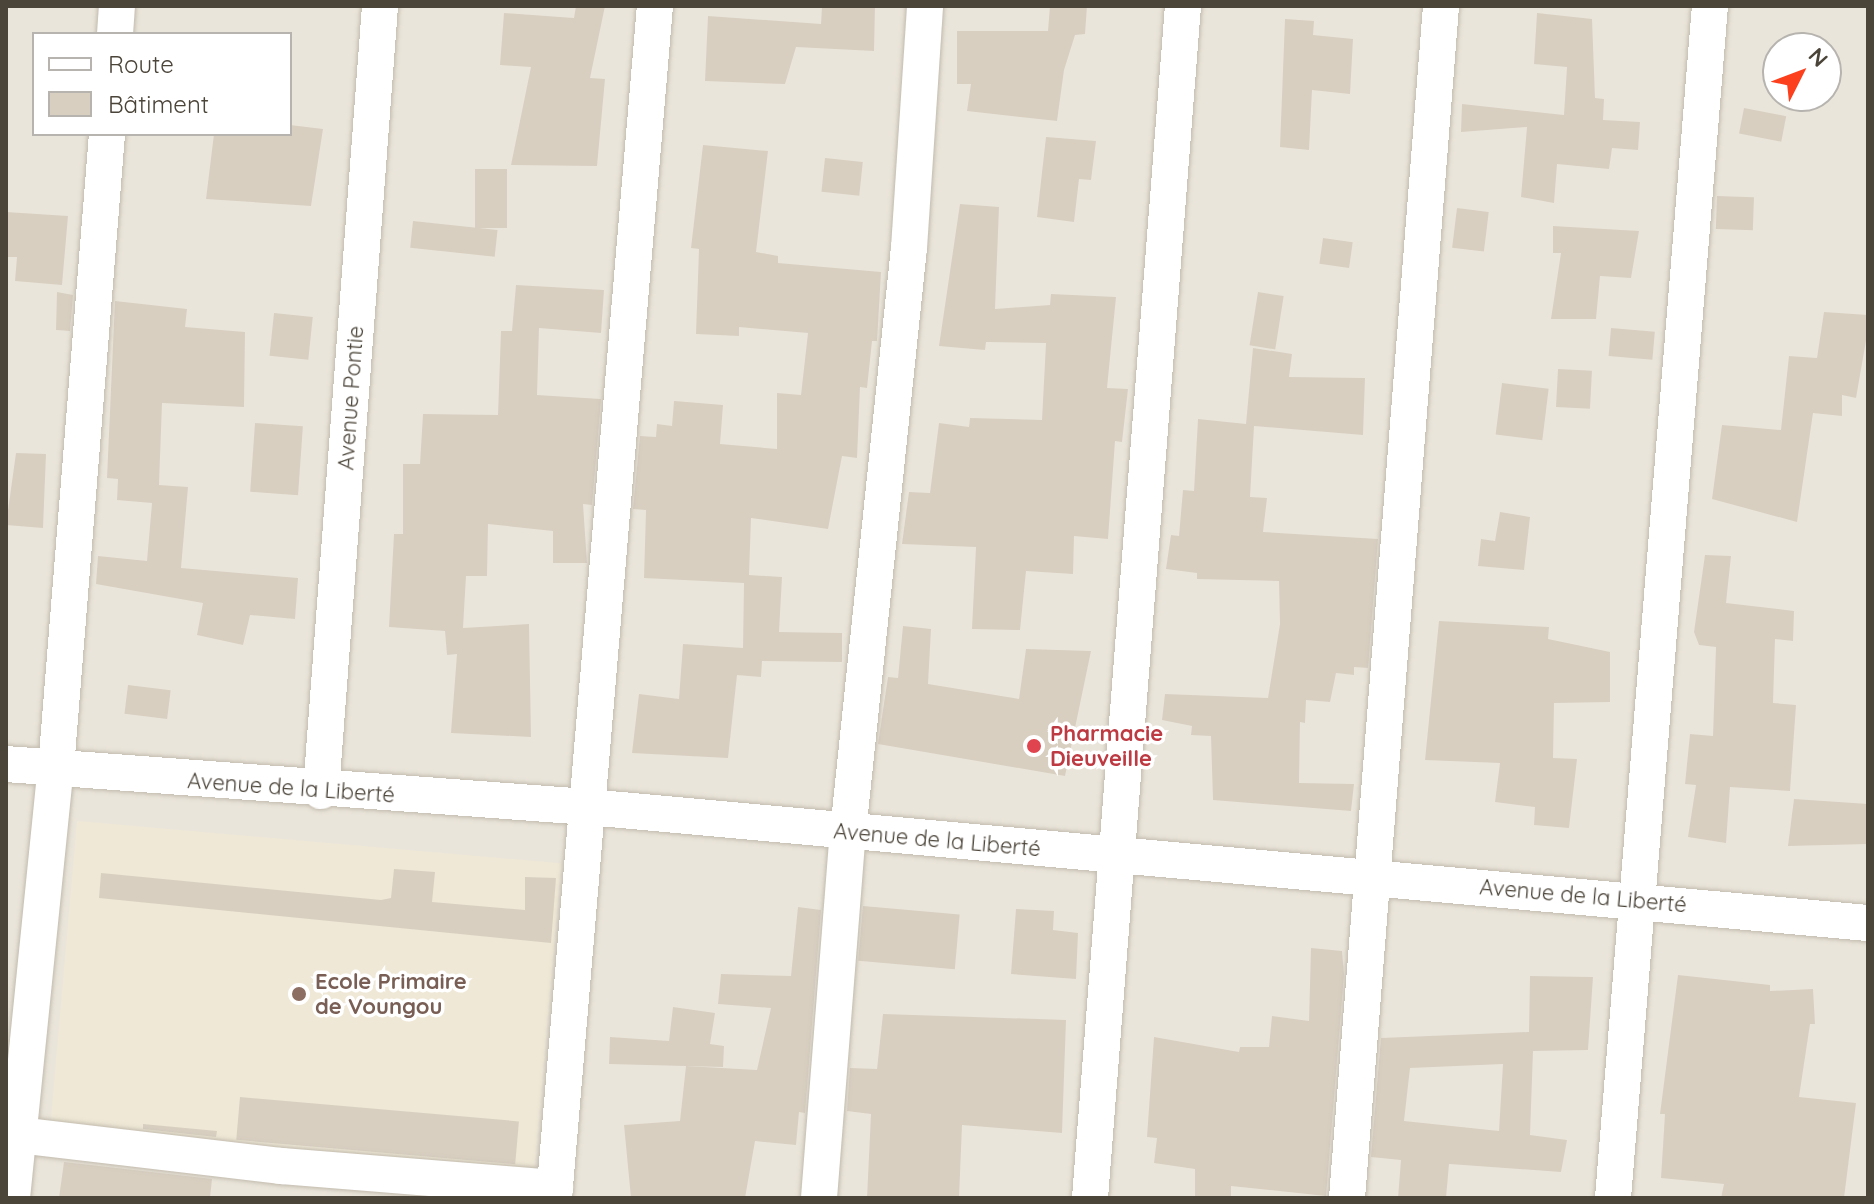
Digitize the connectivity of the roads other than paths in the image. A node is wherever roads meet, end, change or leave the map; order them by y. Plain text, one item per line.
1 (117, 6) edge
2 (380, 6) edge
3 (655, 6) edge
4 (925, 6) edge
5 (1183, 6) edge
6 (1441, 6) edge
7 (1710, 6) edge
8 (115, 32) edge
9 (107, 136) edge
10 (6, 764) edge
11 (56, 768) junction
12 (321, 791) junction
13 (588, 807) junction
14 (848, 832) junction
15 (1118, 854) junction
16 (1371, 879) junction
17 (1640, 899) junction
18 (1868, 923) edge
19 (18, 1135) junction
20 (280, 1182) edge
21 (554, 1193) edge
22 (12, 1198) edge
23 (819, 1198) edge
24 (1090, 1198) edge
25 (1347, 1198) edge
26 (1613, 1198) edge

1 - 8 street
2 - 12 street, Avenue Pontie
3 - 13 street
4 - 14 street
5 - 15 street
6 - 16 street
7 - 17 street
9 - 11 street
10 - 11 street, Avenue de la Liberté
11 - 12 street, Avenue de la Liberté
11 - 19 street
12 - 13 street, Avenue de la Liberté
13 - 14 street, Avenue de la Liberté
13 - 21 street
14 - 15 street, Avenue de la Liberté
14 - 23 street
15 - 16 street, Avenue de la Liberté
15 - 24 street
16 - 17 street, Avenue de la Liberté
16 - 25 street
17 - 18 street, Avenue de la Liberté
17 - 26 street
19 - 20 street
19 - 22 street
20 - 21 street

